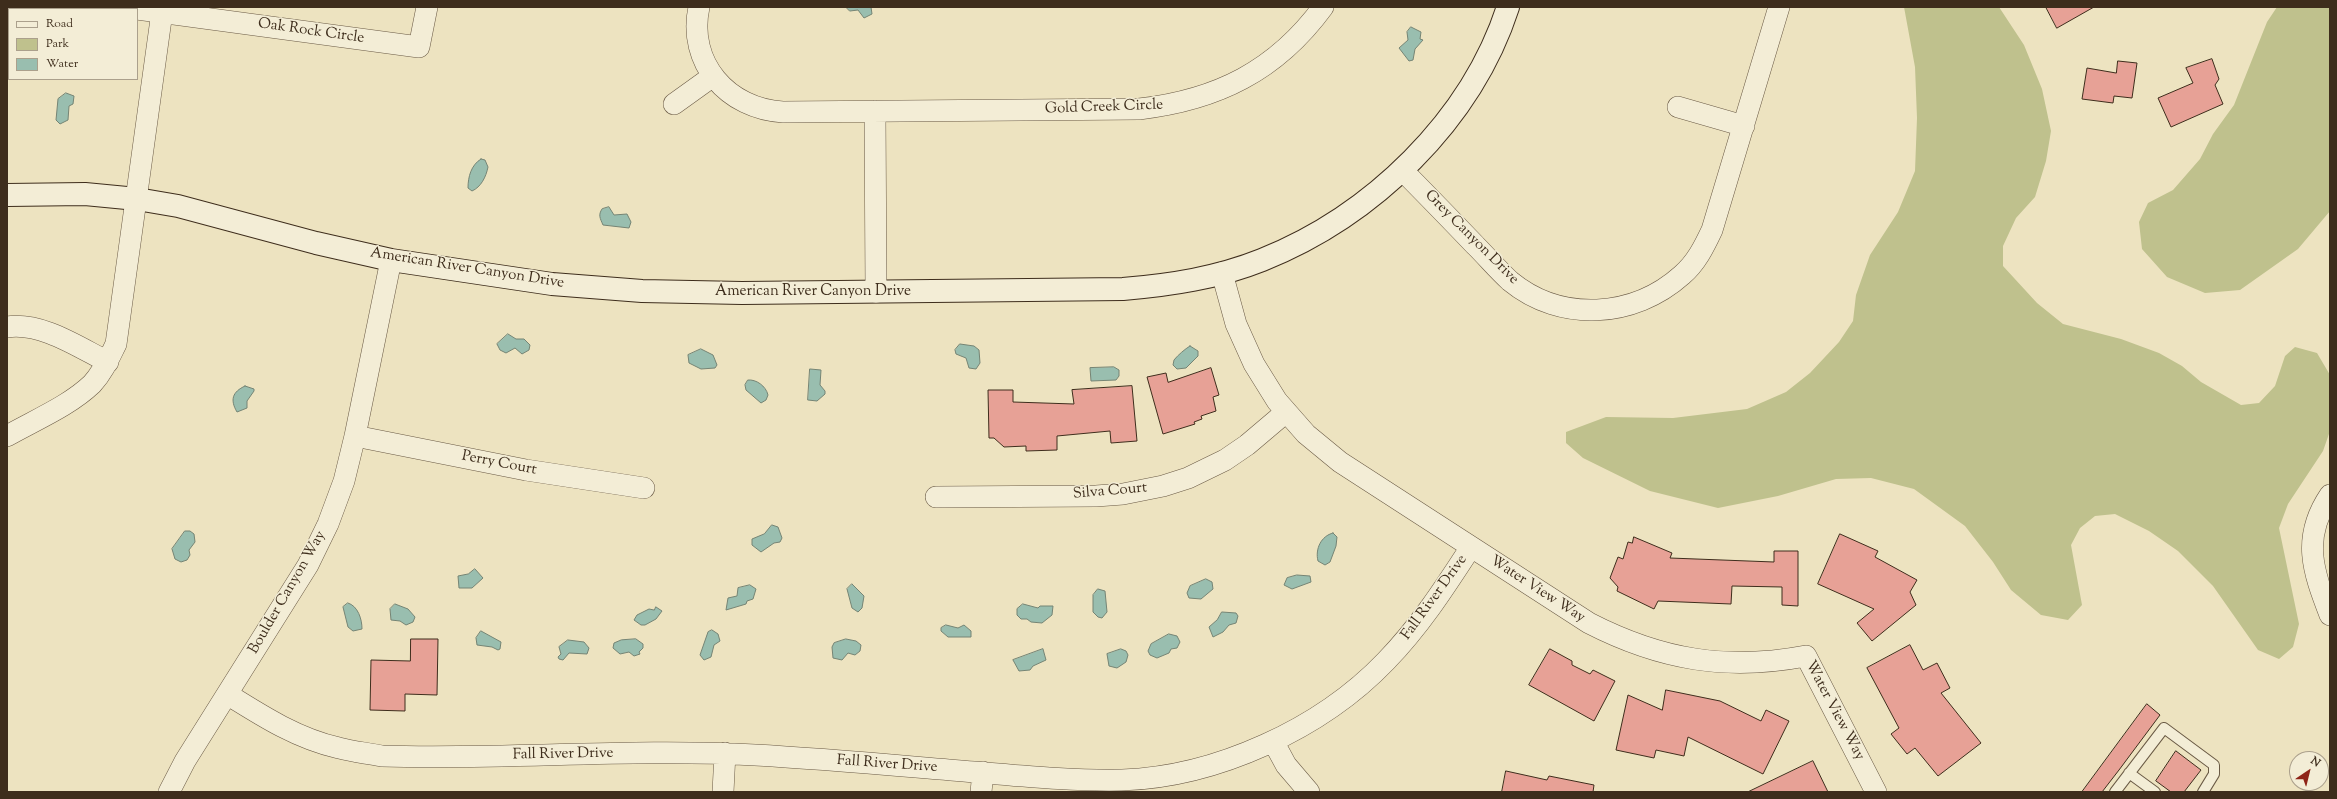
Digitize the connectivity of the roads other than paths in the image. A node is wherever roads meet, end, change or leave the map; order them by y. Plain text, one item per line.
1 (30, 7) edge
2 (114, 7) edge
3 (427, 7) edge
4 (699, 7) edge
5 (1323, 7) edge
6 (1508, 7) edge
7 (1779, 7) edge
8 (7, 8) edge
9 (125, 8) edge
10 (138, 9) edge
11 (162, 12) junction
12 (713, 76) junction
13 (674, 104) dead end
14 (1678, 107) dead end
15 (875, 111) junction
16 (1744, 126) junction
17 (1402, 170) junction
18 (7, 195) edge
19 (137, 199) junction
20 (391, 260) junction
21 (1222, 273) junction
22 (876, 292) junction
23 (7, 327) edge
24 (108, 362) junction
25 (1286, 412) junction
26 (7, 436) edge
27 (355, 436) junction
28 (644, 488) dead end
29 (2330, 495) edge
30 (936, 497) dead end
31 (1471, 547) junction
32 (2330, 615) edge
33 (227, 694) junction
34 (1273, 741) junction
35 (725, 753) junction
36 (2129, 773) junction
37 (982, 782) edge
38 (169, 792) edge
39 (723, 792) edge
40 (1309, 792) edge
41 (1876, 792) edge
42 (2115, 792) edge
43 (2155, 792) edge
44 (2203, 792) edge

1 - 8 street
2 - 9 street, Oak Rock Circle
3 - 11 street, Oak Rock Circle
4 - 12 street, Gold Creek Circle
5 - 15 street, Gold Creek Circle
6 - 17 main road, American River Canyon Drive
7 - 16 street, Grey Canyon Drive
10 - 11 street, Oak Rock Circle
11 - 19 street
12 - 13 street
12 - 15 street, Gold Creek Circle
14 - 16 street
15 - 22 street
16 - 17 street, Grey Canyon Drive
17 - 21 main road, American River Canyon Drive
18 - 19 main road, American River Canyon Drive
19 - 20 main road, American River Canyon Drive
19 - 24 street
20 - 22 main road, American River Canyon Drive
20 - 27 street, Boulder Canyon Way
21 - 22 main road, American River Canyon Drive
21 - 25 street, Water View Way
23 - 24 street
24 - 26 street
25 - 30 street, Silva Court
25 - 31 street, Water View Way
27 - 28 street, Perry Court
27 - 33 street, Boulder Canyon Way
29 - 32 street
31 - 34 street, Fall River Drive
31 - 41 street, Water View Way
33 - 35 street, Fall River Drive
33 - 38 street, Boulder Canyon Way
34 - 37 street, Fall River Drive
34 - 40 street
35 - 37 street, Fall River Drive
35 - 39 street
36 - 42 lane
36 - 43 lane
36 - 44 lane

